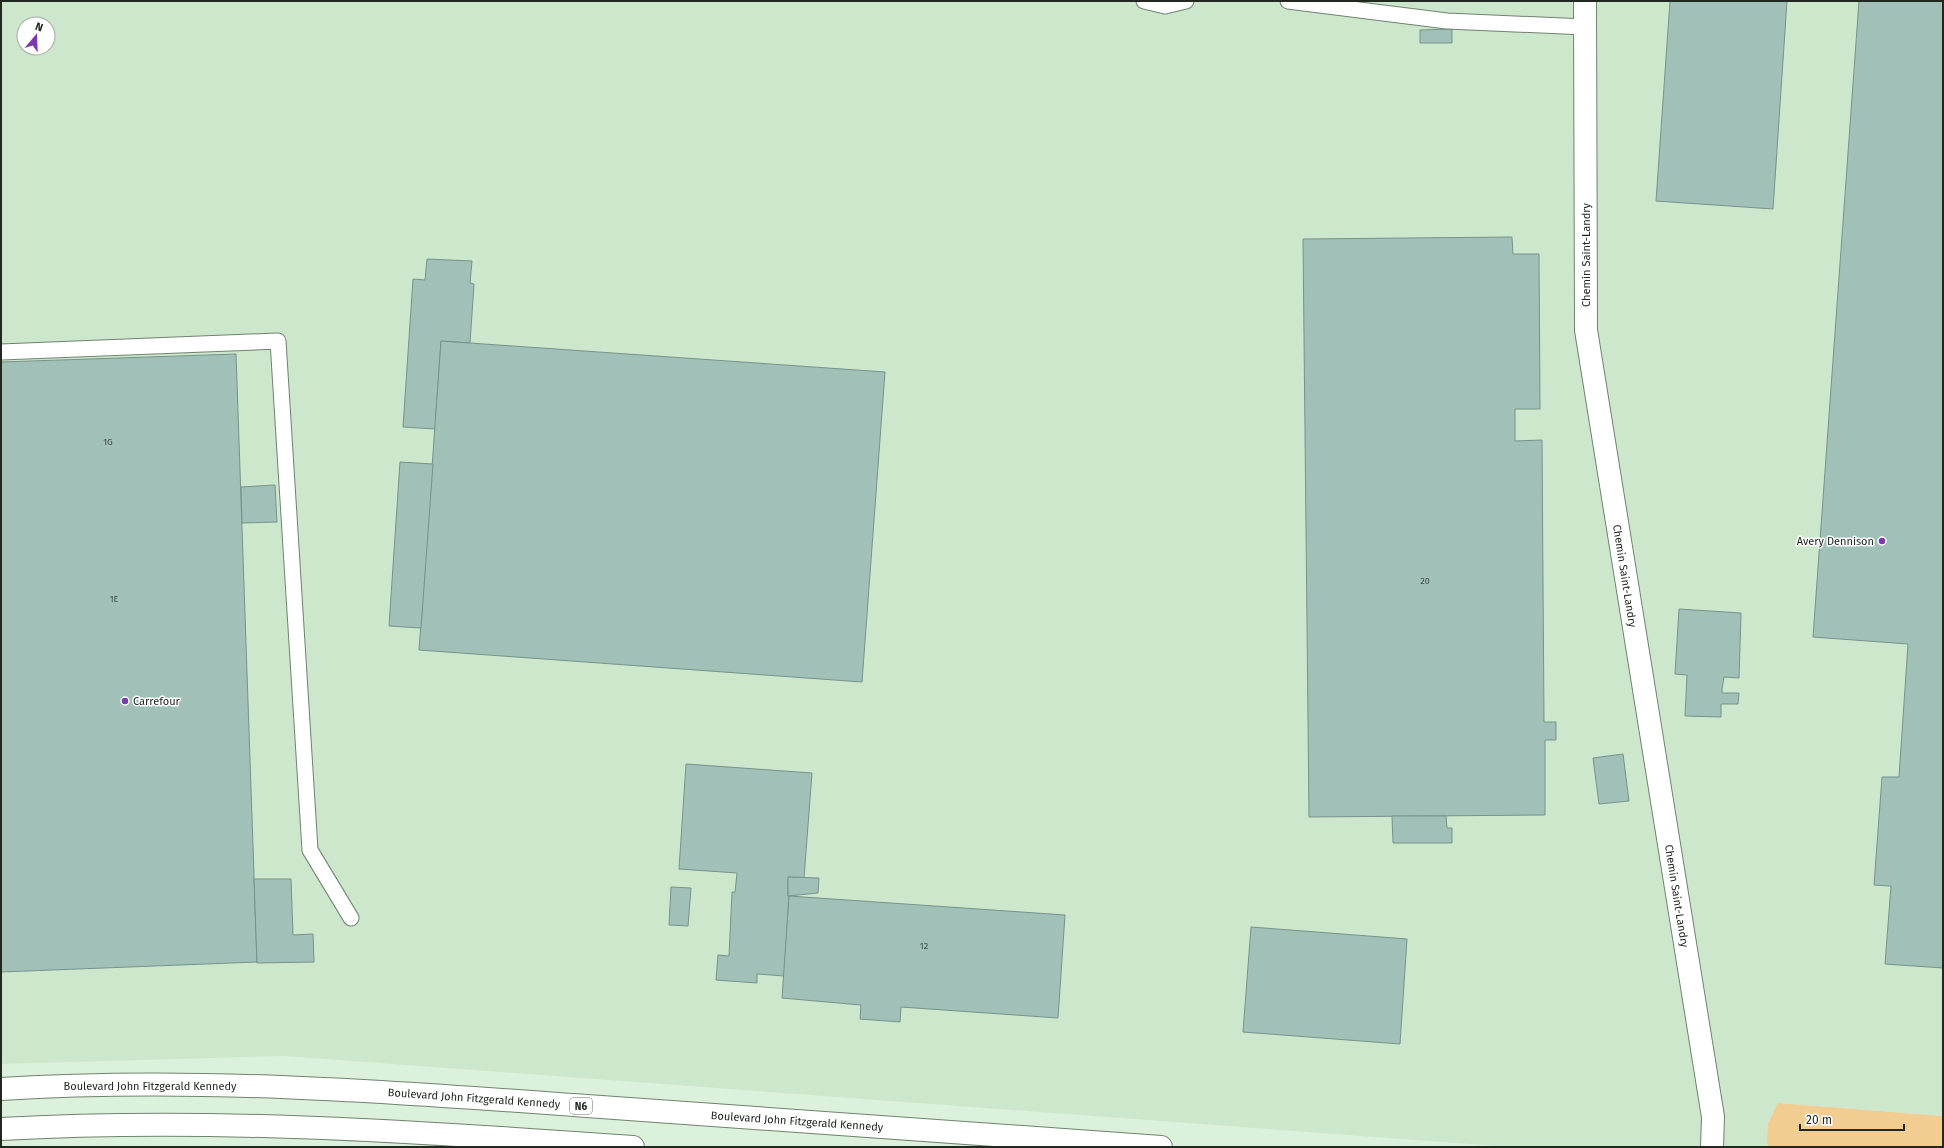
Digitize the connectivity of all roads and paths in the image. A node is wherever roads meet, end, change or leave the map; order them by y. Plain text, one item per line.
1 (1144, 1) edge
2 (1186, 1) edge
3 (1288, 1) edge
4 (1585, 1) edge
5 (1586, 27) junction
6 (1, 352) edge
7 (351, 918) dead end
8 (1, 1089) edge
9 (1, 1129) edge
10 (633, 1147) edge
11 (1161, 1147) edge
12 (1712, 1147) edge

1 - 2 lane
3 - 5 lane
4 - 5 main road, Chemin Saint-Landry
5 - 12 main road, Chemin Saint-Landry
6 - 7 lane
8 - 11 main road, Boulevard John Fitzgerald Kennedy / N6
9 - 10 main road

